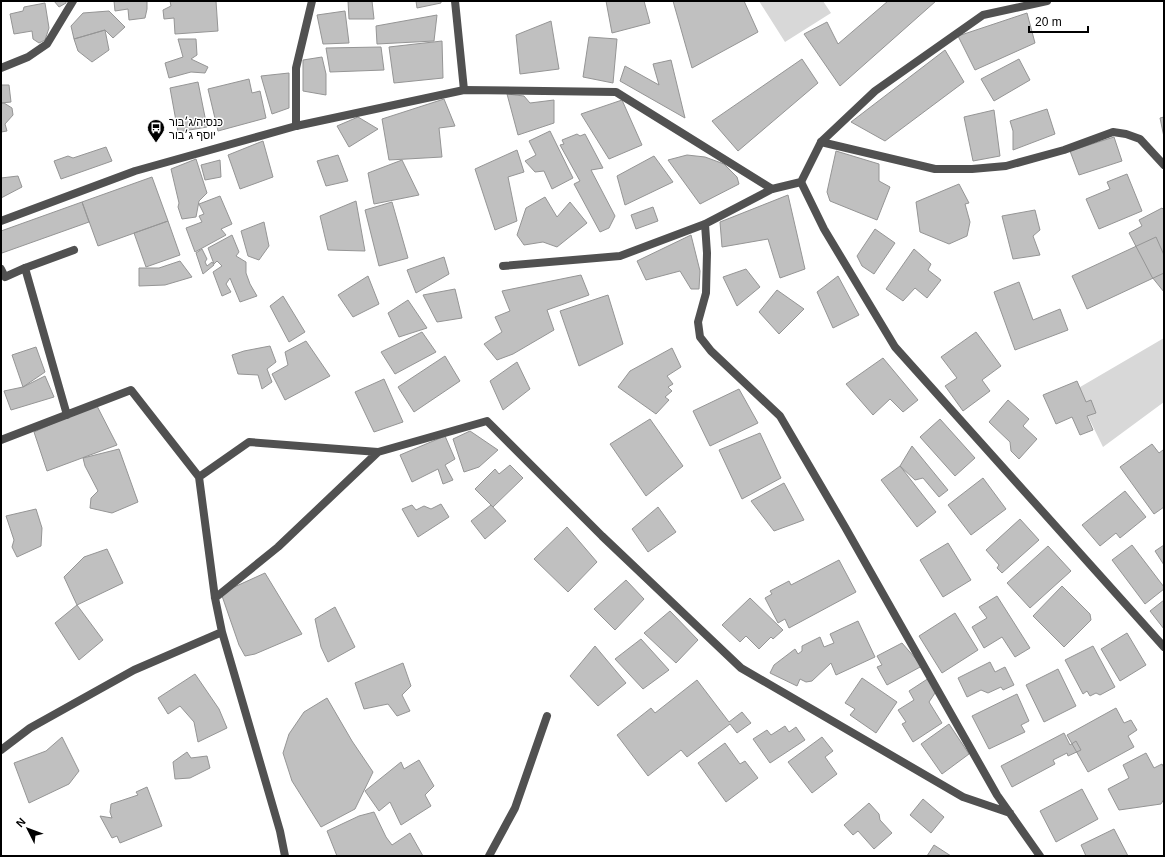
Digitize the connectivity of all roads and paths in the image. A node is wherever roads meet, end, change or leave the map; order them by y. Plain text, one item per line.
1 (73, 1) edge
2 (312, 1) edge
3 (455, 1) edge
4 (1047, 1) edge
5 (1, 68) edge
6 (464, 90) junction
7 (296, 126) junction
8 (821, 142) junction
9 (1164, 165) edge
10 (801, 182) junction
11 (772, 189) junction
12 (1, 221) edge
13 (705, 224) junction
14 (74, 250) dead end
15 (503, 266) dead end
16 (25, 268) junction
17 (1, 269) edge
18 (67, 415) junction
19 (1, 440) edge
20 (378, 452) junction
21 (199, 478) junction
22 (216, 598) junction
23 (222, 632) junction
24 (1164, 647) edge
25 (547, 716) dead end
26 (1, 750) edge
27 (1010, 813) junction
28 (284, 856) edge
29 (489, 856) edge
30 (1040, 856) edge

1 - 5 street
2 - 7 street
3 - 6 street
4 - 8 street
6 - 7 street
6 - 11 street
7 - 12 street
8 - 9 street
8 - 10 street
10 - 11 street
10 - 24 street
11 - 13 street
13 - 15 street
13 - 27 street
14 - 16 street
16 - 17 street
16 - 18 street
18 - 19 street
18 - 21 street
20 - 21 street
20 - 22 street
20 - 27 street
21 - 22 street
22 - 23 street
23 - 26 street
23 - 28 street
25 - 29 street
27 - 30 street

